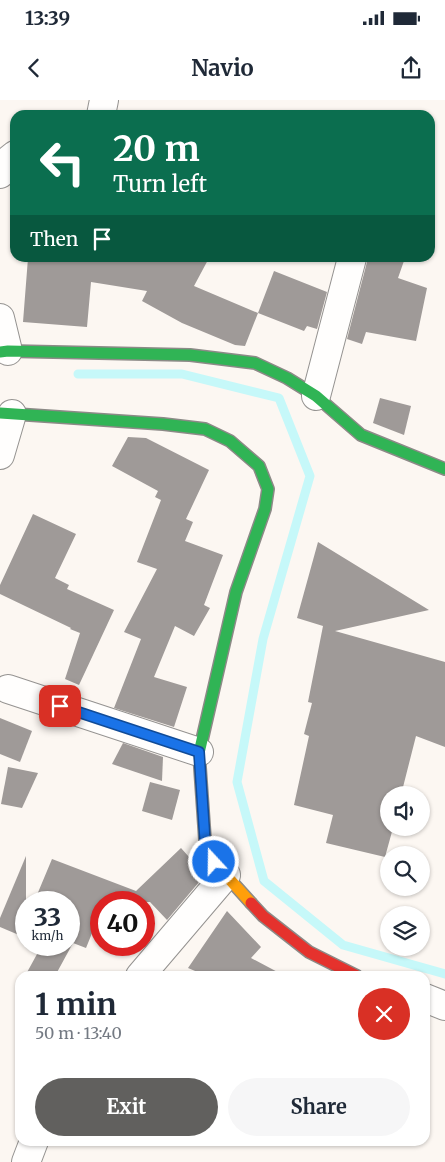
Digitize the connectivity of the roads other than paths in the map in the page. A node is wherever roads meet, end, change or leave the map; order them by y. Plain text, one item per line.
1 (10, 160) edge
2 (0, 174) edge
3 (351, 262) edge
4 (0, 318) edge
5 (4, 351) edge
6 (316, 396) junction
7 (6, 414) edge
8 (0, 455) edge
9 (445, 469) edge
10 (8, 689) dead end
11 (199, 752) junction
12 (226, 875) junction
13 (144, 971) edge
14 (346, 971) edge
15 (430, 1000) edge
16 (445, 1006) edge
17 (32, 1146) edge
18 (26, 1162) edge

1 - 2 street
3 - 6 street
4 - 5 street
5 - 6 street
6 - 9 street
7 - 8 street
7 - 11 street
10 - 11 street
11 - 12 street
12 - 13 street
12 - 14 street
15 - 16 street
17 - 18 street

